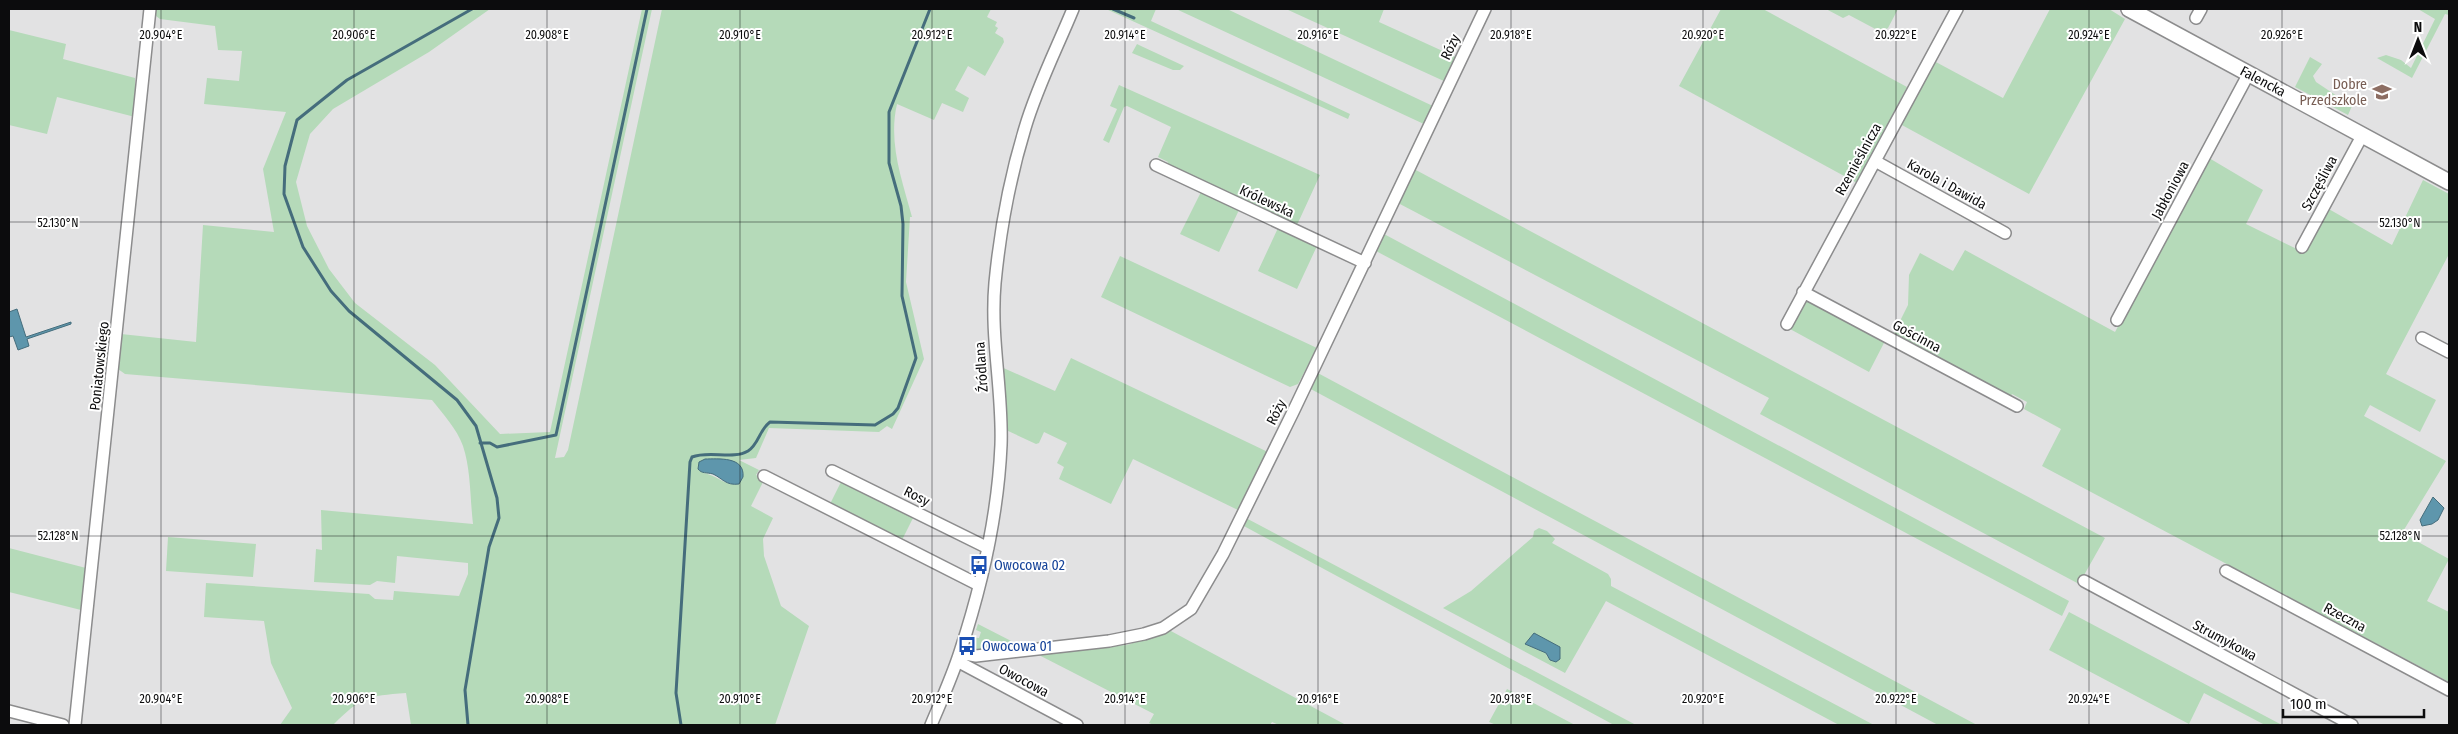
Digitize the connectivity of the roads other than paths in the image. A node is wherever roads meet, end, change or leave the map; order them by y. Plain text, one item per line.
1 (150, 9) edge
2 (1073, 9) edge
3 (1485, 9) edge
4 (1957, 9) edge
5 (2129, 9) edge
6 (2249, 73) junction
7 (2363, 134) junction
8 (1875, 161) junction
9 (1156, 165) dead end
10 (2449, 182) edge
11 (2005, 232) dead end
12 (2302, 247) dead end
13 (1365, 263) junction
14 (1803, 292) junction
15 (2117, 320) dead end
16 (1787, 324) dead end
17 (2422, 338) dead end
18 (2449, 352) edge
19 (2016, 406) dead end
20 (832, 471) dead end
21 (764, 476) dead end
22 (988, 548) junction
23 (2226, 571) dead end
24 (2084, 581) dead end
25 (979, 585) junction
26 (958, 657) junction
27 (2449, 690) edge
28 (9, 711) edge
29 (1058, 721) edge
30 (63, 725) edge
31 (75, 725) edge
32 (931, 725) edge
33 (1077, 725) edge
34 (2352, 725) edge

1 - 31 street, Poniatowskiego
2 - 22 street, Źródlana
3 - 13 street, Róży
4 - 8 street, Rzemieślnicza
5 - 6 street, Falencka
6 - 7 street, Falencka
6 - 15 street, Jabłoniowa
7 - 10 street, Falencka
7 - 12 street, Szczęśliwa
8 - 11 street, Karola i Dawida
8 - 14 street, Rzemieślnicza
9 - 13 street, Królewska
13 - 26 street, Róży
14 - 16 street, Rzemieślnicza
14 - 19 street, Gościnna
17 - 18 street
20 - 22 street, Rosy
21 - 25 street
22 - 25 street, Źródlana
23 - 27 street, Rzeczna
24 - 34 street, Strumykowa
25 - 26 street, Źródlana
26 - 29 street, Owocowa
26 - 32 street, Źródlana
28 - 30 street
29 - 33 street, Owocowa

